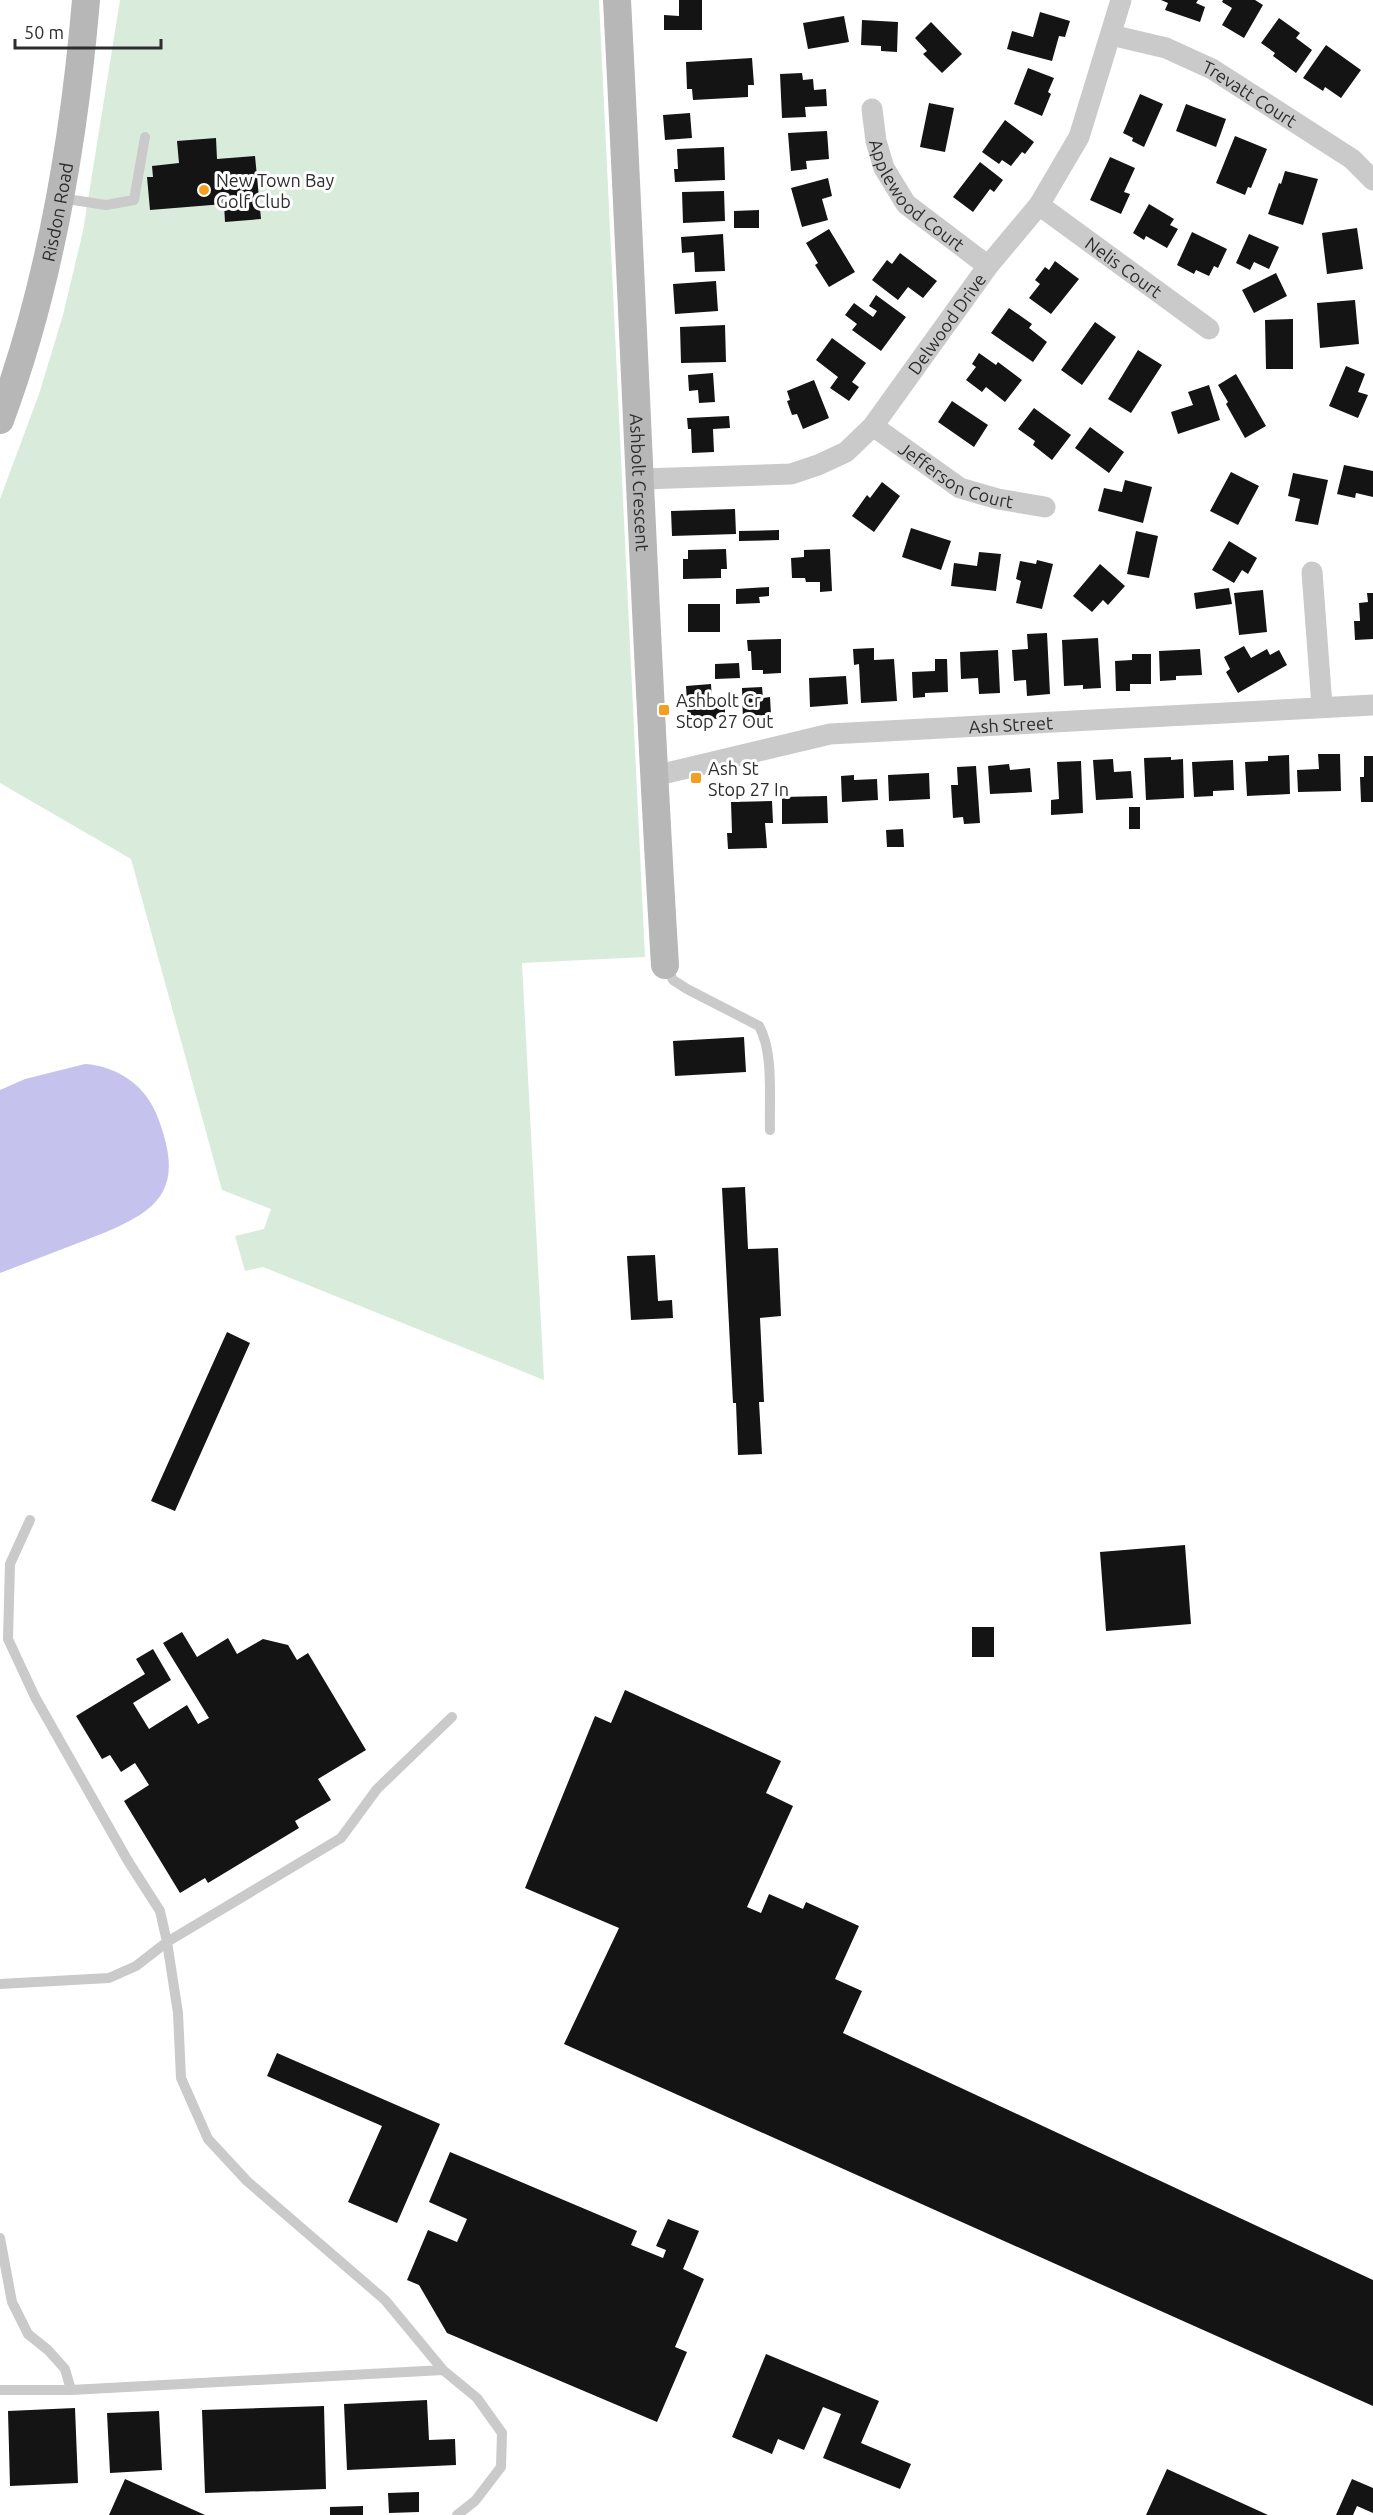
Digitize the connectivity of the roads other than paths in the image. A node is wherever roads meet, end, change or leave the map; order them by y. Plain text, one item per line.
1 (86, 0) edge
2 (618, 0) edge
3 (1120, 0) edge
4 (1111, 35) junction
5 (872, 108) dead end
6 (145, 137) dead end
7 (1373, 180) edge
8 (60, 198) junction
9 (1039, 205) junction
10 (988, 266) junction
11 (1209, 329) dead end
12 (0, 420) edge
13 (873, 426) junction
14 (642, 479) junction
15 (1045, 507) dead end
16 (1312, 572) dead end
17 (1373, 705) edge
18 (1322, 706) junction
19 (654, 776) junction
20 (665, 965) joint
21 (770, 1130) dead end
22 (30, 1520) dead end
23 (452, 1717) dead end
24 (167, 1942) junction
25 (0, 1984) edge
26 (0, 2238) edge
27 (443, 2370) junction
28 (0, 2390) edge
29 (71, 2390) junction
30 (457, 2515) edge

1 - 8 street, Risdon Road
2 - 14 street, Ashbolt Crescent
3 - 4 street, Delwood Drive
4 - 7 street, Trevatt Court
4 - 9 street, Delwood Drive
5 - 10 street, Applewood Court
6 - 8 lane
8 - 12 street, Risdon Road
9 - 10 street, Delwood Drive
9 - 11 street, Nelis Court
10 - 13 street, Delwood Drive
13 - 14 street, Delwood Drive
13 - 15 street, Jefferson Court
14 - 19 street, Ashbolt Crescent
16 - 18 street
17 - 18 street, Ash Street
18 - 19 street, Ash Street
19 - 20 street, Ashbolt Crescent
20 - 21 lane
22 - 24 lane
23 - 24 lane
24 - 25 lane
24 - 27 lane
26 - 29 lane
27 - 29 lane
27 - 30 lane
28 - 29 lane

